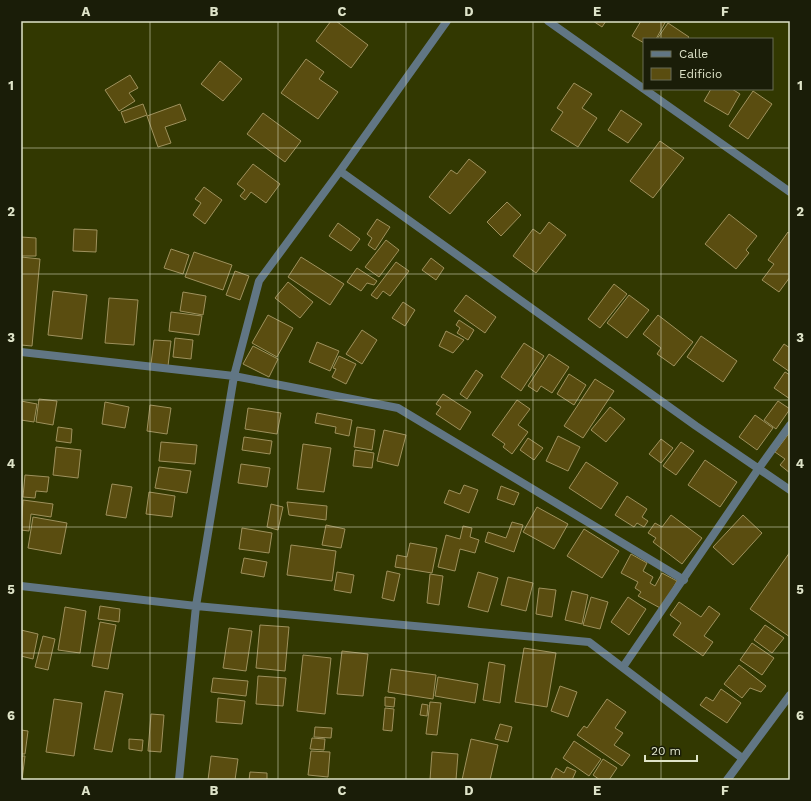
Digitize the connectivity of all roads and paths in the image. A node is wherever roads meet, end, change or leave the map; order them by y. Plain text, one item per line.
1 (447, 21) edge
2 (548, 21) edge
3 (643, 88) edge
4 (645, 90) edge
5 (340, 171) junction
6 (790, 192) edge
7 (21, 352) edge
8 (234, 376) junction
9 (790, 425) edge
10 (759, 468) junction
11 (790, 490) edge
12 (684, 580) junction
13 (21, 586) edge
14 (196, 606) junction
15 (623, 667) junction
16 (790, 695) edge
17 (742, 758) junction
18 (179, 780) edge
19 (727, 780) edge

1 - 5 street
2 - 3 street
4 - 6 street
5 - 8 street
5 - 10 street
7 - 8 street
8 - 12 street
8 - 14 street
9 - 10 street
10 - 11 street
10 - 12 street
12 - 15 street
13 - 14 street
14 - 15 street
14 - 18 street
15 - 17 street
16 - 17 street
17 - 19 street

